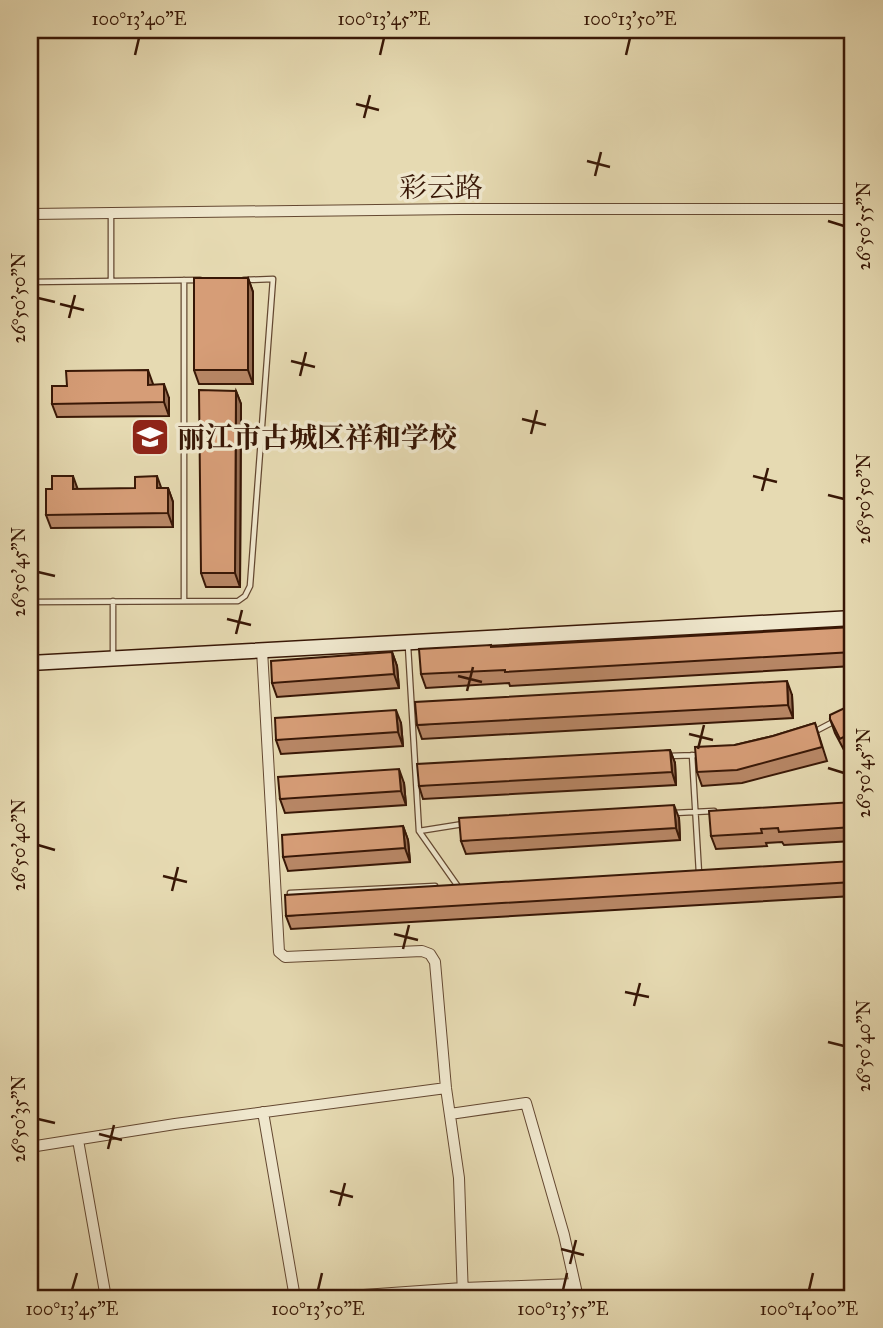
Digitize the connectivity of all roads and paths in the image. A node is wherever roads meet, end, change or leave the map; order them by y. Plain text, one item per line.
1 (853, 209) edge
2 (111, 213) junction
3 (30, 214) edge
4 (184, 280) junction
5 (209, 280) edge
6 (234, 280) edge
7 (111, 281) junction
8 (30, 282) edge
9 (30, 601) edge
10 (113, 601) junction
11 (184, 601) junction
12 (853, 618) edge
13 (407, 642) junction
14 (261, 650) junction
15 (113, 658) junction
16 (30, 663) edge
17 (843, 716) edge
18 (807, 735) edge
19 (711, 754) edge
20 (692, 755) junction
21 (665, 757) edge
22 (415, 768) junction
23 (429, 768) edge
24 (722, 811) edge
25 (695, 812) junction
26 (668, 814) edge
27 (468, 824) edge
28 (419, 831) junction
29 (711, 872) edge
30 (289, 893) edge
31 (446, 1088) junction
32 (262, 1112) junction
33 (450, 1114) junction
34 (78, 1140) junction
35 (30, 1147) edge
36 (575, 1284) junction
37 (463, 1293) edge
38 (106, 1298) edge
39 (295, 1298) edge
40 (321, 1298) edge
41 (578, 1298) edge

1 - 2 street, 彩云路
2 - 3 street, 彩云路
2 - 7 lane
4 - 5 lane
4 - 7 lane
4 - 11 lane
6 - 11 lane
7 - 8 lane
9 - 10 lane
10 - 11 lane
10 - 15 lane
12 - 13 street
13 - 14 street
13 - 22 lane
14 - 15 street
14 - 31 street
15 - 16 street
17 - 18 lane
19 - 20 lane
20 - 21 lane
20 - 25 lane
22 - 23 lane
22 - 28 lane
24 - 25 lane
25 - 26 lane
25 - 29 lane
27 - 28 lane
28 - 30 lane
31 - 32 street
31 - 33 street
32 - 34 street
32 - 39 street
33 - 36 street
33 - 37 street
34 - 35 street
34 - 38 street
36 - 37 street
36 - 41 street
37 - 40 street

